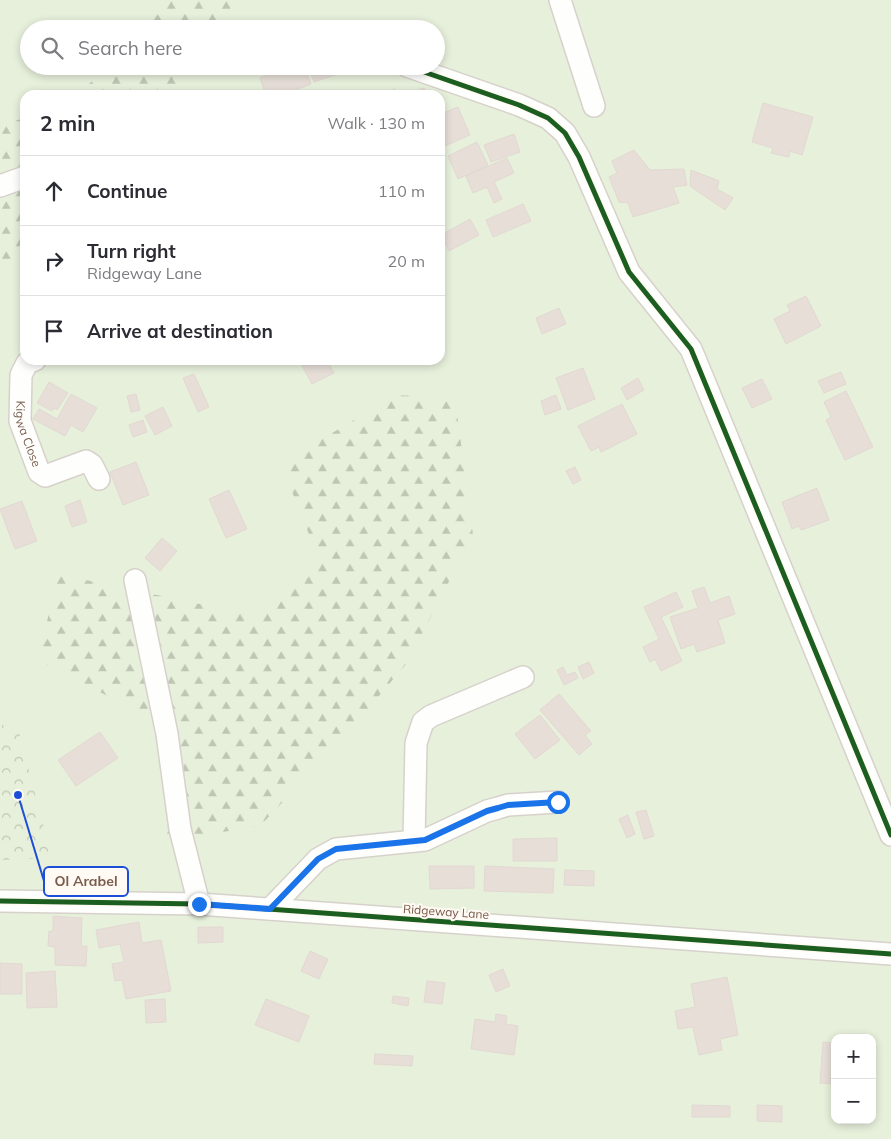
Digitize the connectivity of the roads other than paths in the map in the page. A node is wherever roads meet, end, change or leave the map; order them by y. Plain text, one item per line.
1 (560, 0) edge
2 (433, 75) edge
3 (594, 106) dead end
4 (20, 179) edge
5 (0, 186) edge
6 (26, 365) edge
7 (99, 479) dead end
8 (135, 580) dead end
9 (523, 677) dead end
10 (558, 802) dead end
11 (891, 835) edge
12 (414, 841) junction
13 (0, 901) edge
14 (199, 904) junction
15 (270, 909) junction
16 (891, 954) edge

1 - 3 street
2 - 11 street
4 - 5 street
6 - 7 street, Kigwa Close
8 - 14 street
9 - 12 street
10 - 12 street
12 - 15 street
13 - 14 street, Ridgeway Lane
14 - 15 street, Ridgeway Lane
15 - 16 street, Ridgeway Lane

